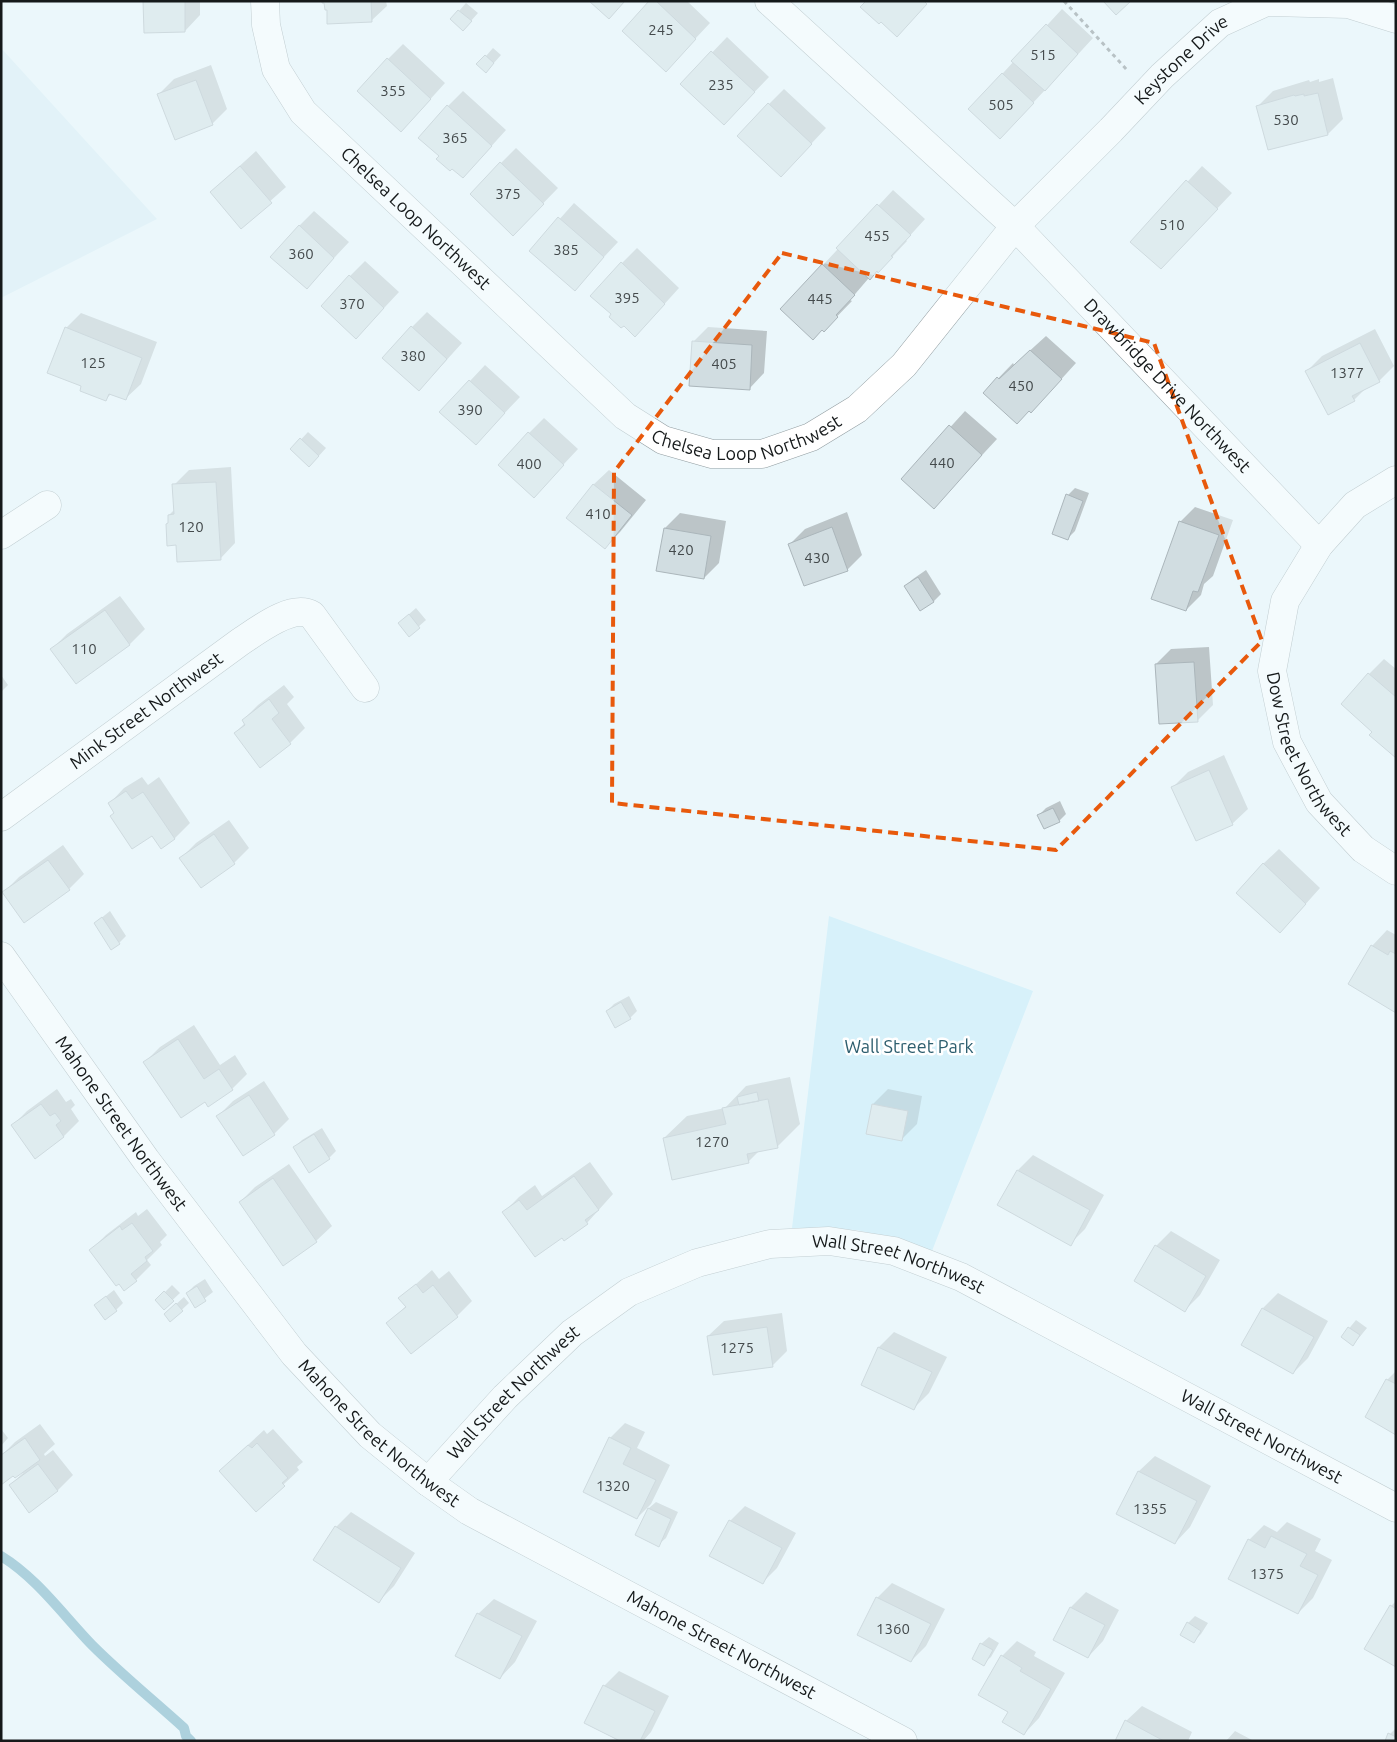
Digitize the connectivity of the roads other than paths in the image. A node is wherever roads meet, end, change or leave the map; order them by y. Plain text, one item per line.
1 (265, 1) edge
2 (769, 1) edge
3 (1396, 18) edge
4 (1015, 226) junction
5 (1396, 480) edge
6 (47, 505) dead end
7 (1, 535) edge
8 (1319, 544) junction
9 (365, 688) dead end
10 (1, 817) edge
11 (1396, 871) edge
12 (1, 956) edge
13 (428, 1482) junction
14 (1396, 1508) edge
15 (904, 1741) edge

1 - 4 street, Chelsea Loop Northwest
2 - 4 street
3 - 4 street, Keystone Drive
4 - 8 street, Drawbridge Drive Northwest
5 - 8 street, Dow Street Northwest
6 - 7 street
8 - 11 street, Dow Street Northwest
9 - 10 street, Mink Street Northwest
12 - 13 street, Mahone Street Northwest
13 - 14 street, Wall Street Northwest
13 - 15 street, Mahone Street Northwest

